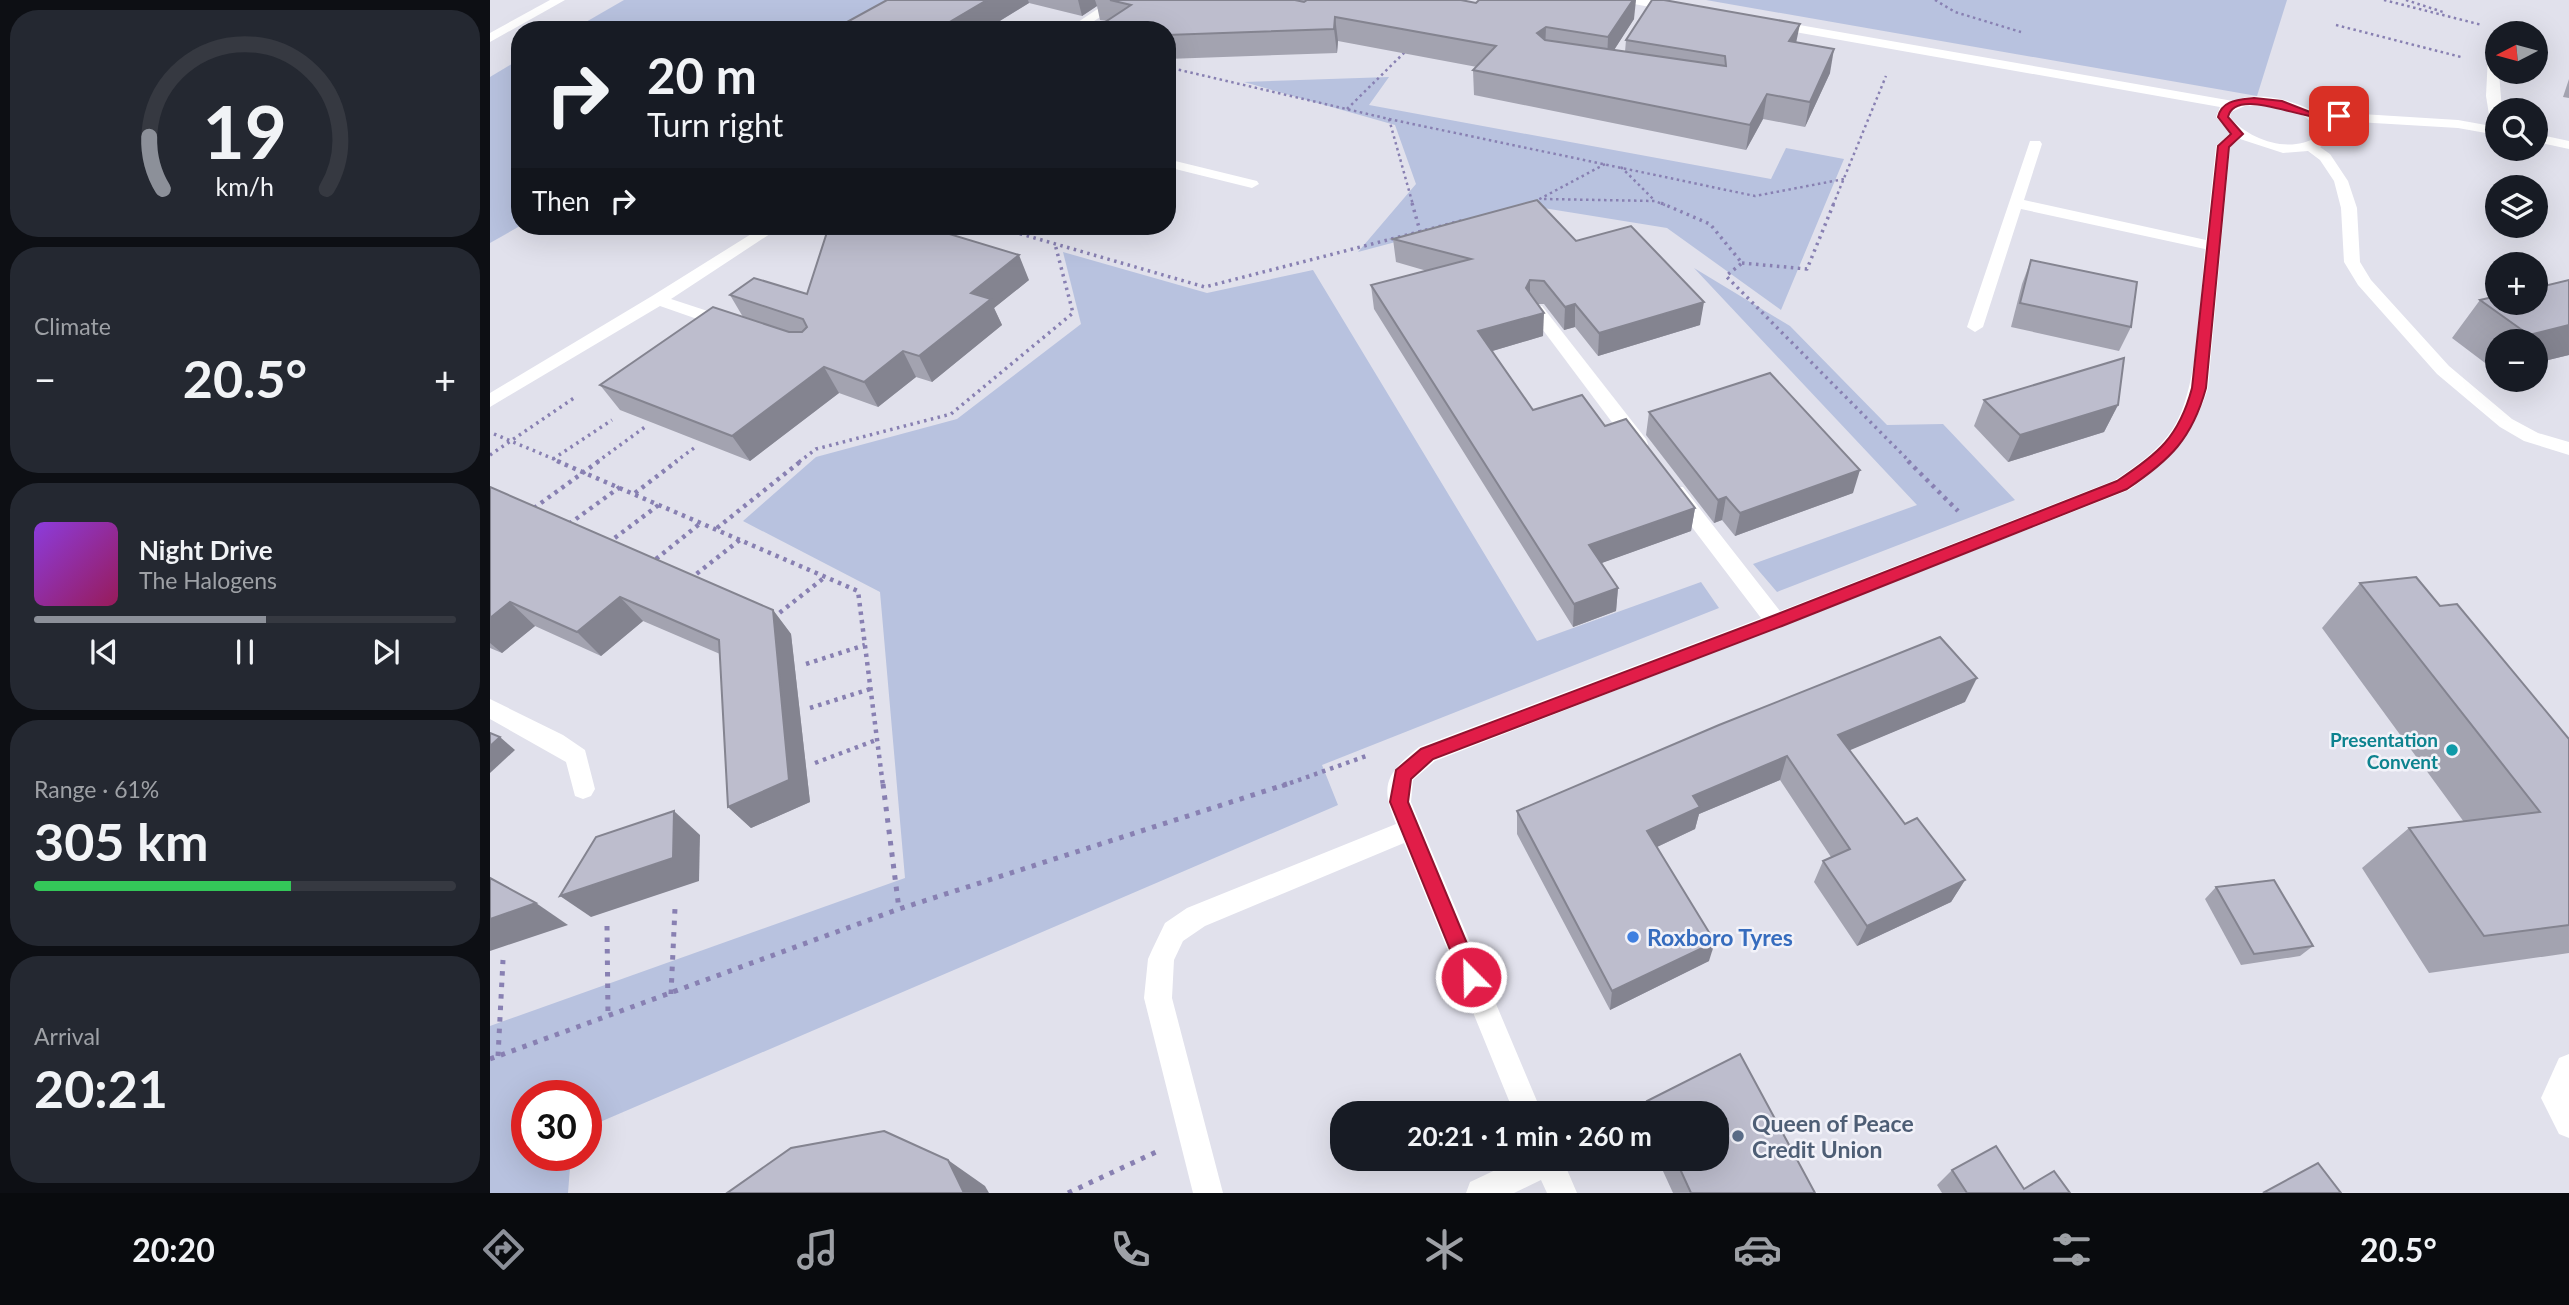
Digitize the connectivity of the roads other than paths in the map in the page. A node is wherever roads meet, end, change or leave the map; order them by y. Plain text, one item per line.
1 (559, 0) edge
2 (1119, 0) edge
3 (1634, 0) edge
4 (1694, 11) edge
5 (521, 21) edge
6 (1086, 21) edge
7 (1762, 23) edge
8 (511, 26) edge
9 (490, 38) edge
10 (2232, 105) junction
11 (2308, 115) junction
12 (2485, 129) edge
13 (2237, 134) junction
14 (2548, 141) edge
15 (2035, 144) dead end
16 (2569, 145) edge
17 (2310, 146) junction
18 (1176, 165) edge
19 (1252, 184) dead end
20 (2016, 203) junction
21 (760, 235) edge
22 (2213, 246) junction
23 (659, 300) junction
24 (1536, 310) edge
25 (738, 327) edge
26 (1975, 327) dead end
27 (490, 401) edge
28 (2569, 449) edge
29 (1776, 621) junction
30 (490, 708) edge
31 (583, 789) dead end
32 (1409, 830) junction
33 (2569, 1068) edge
34 (1523, 1101) edge
35 (2569, 1124) edge
36 (1526, 1171) edge
37 (1553, 1171) edge
38 (1208, 1193) edge
39 (1481, 1193) edge
40 (1562, 1193) edge

1 - 5 street
2 - 6 street
3 - 4 street
7 - 10 street
8 - 9 street
10 - 11 street
10 - 13 street
11 - 12 street
11 - 17 street
13 - 17 street
13 - 22 street
14 - 16 street
15 - 20 street
17 - 28 street
18 - 19 street
20 - 22 street
20 - 26 street
21 - 23 street
22 - 29 street
23 - 25 street
23 - 27 street
24 - 29 street
29 - 32 street
30 - 31 street
32 - 34 street
32 - 38 street
33 - 35 street
36 - 39 street
37 - 40 street

